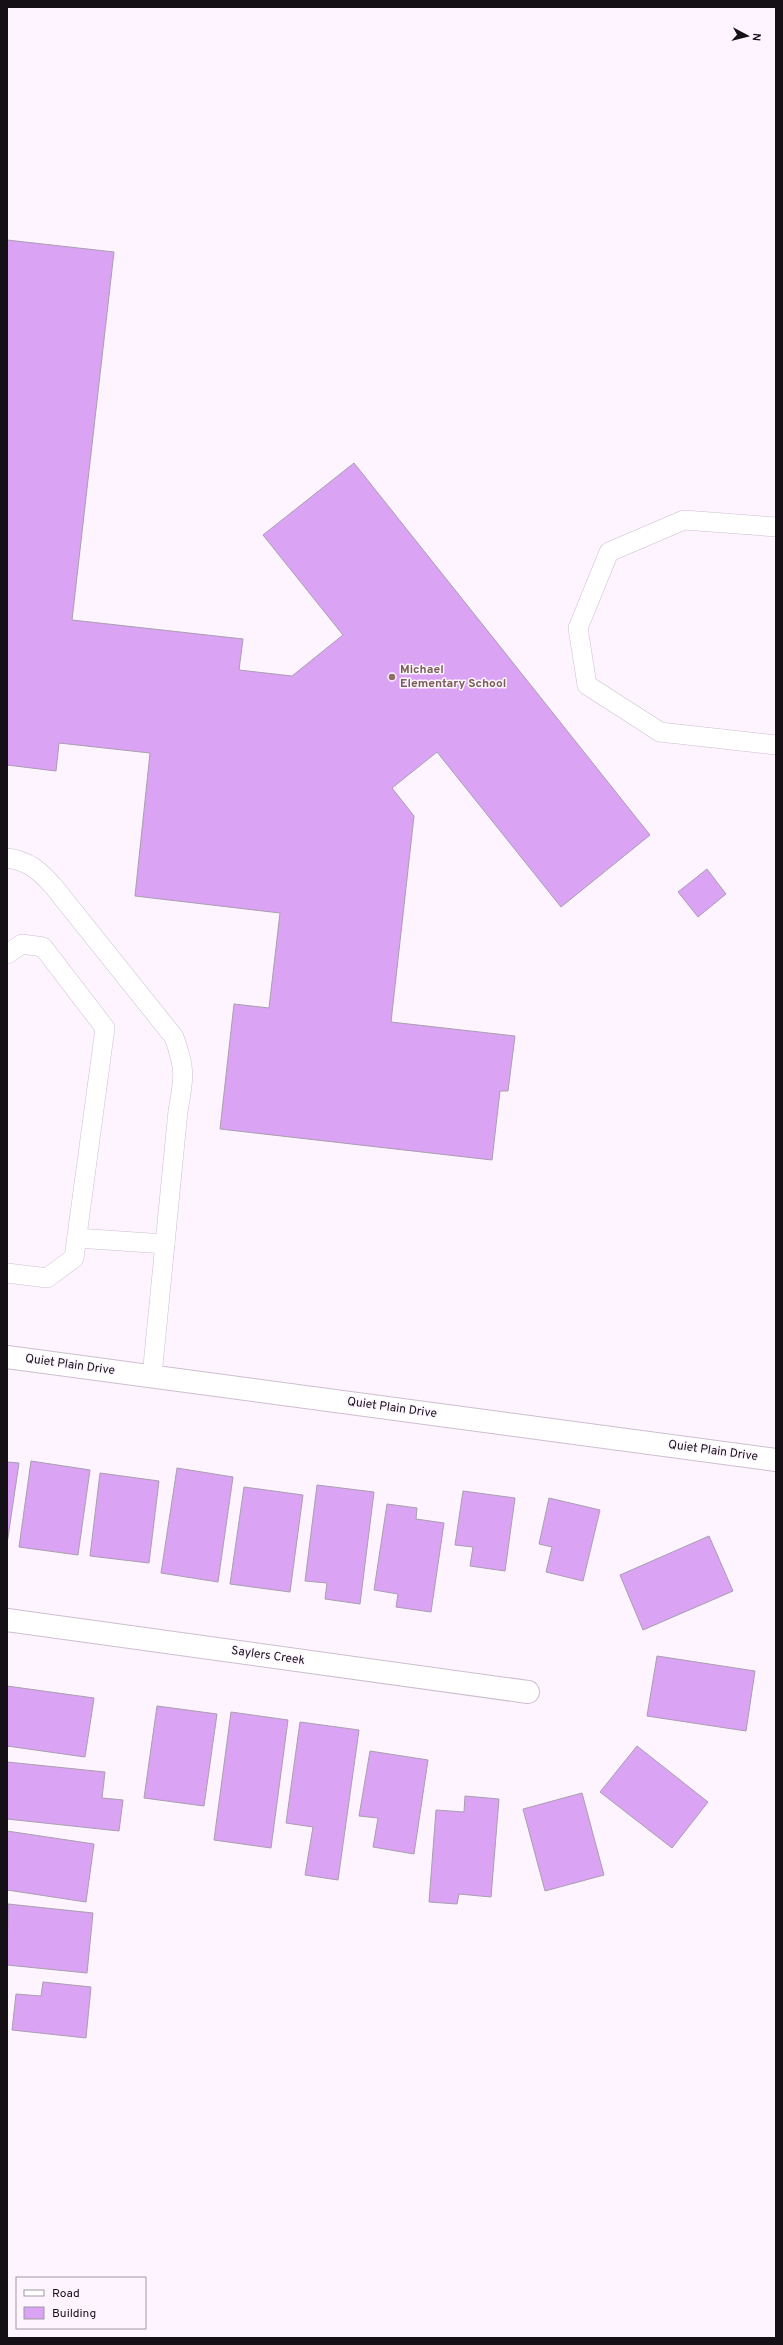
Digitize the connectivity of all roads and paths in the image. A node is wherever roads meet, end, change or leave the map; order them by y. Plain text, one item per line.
1 (776, 527) edge
2 (776, 745) edge
3 (7, 858) edge
4 (7, 954) edge
5 (77, 1238) junction
6 (165, 1244) junction
7 (7, 1273) edge
8 (7, 1357) edge
9 (152, 1376) junction
10 (776, 1460) edge
11 (7, 1620) edge
12 (528, 1692) dead end

1 - 2 lane
3 - 6 lane
4 - 5 lane
5 - 6 lane
5 - 7 lane
6 - 9 lane
8 - 9 street, Quiet Plain Drive
9 - 10 street, Quiet Plain Drive
11 - 12 street, Saylers Creek

